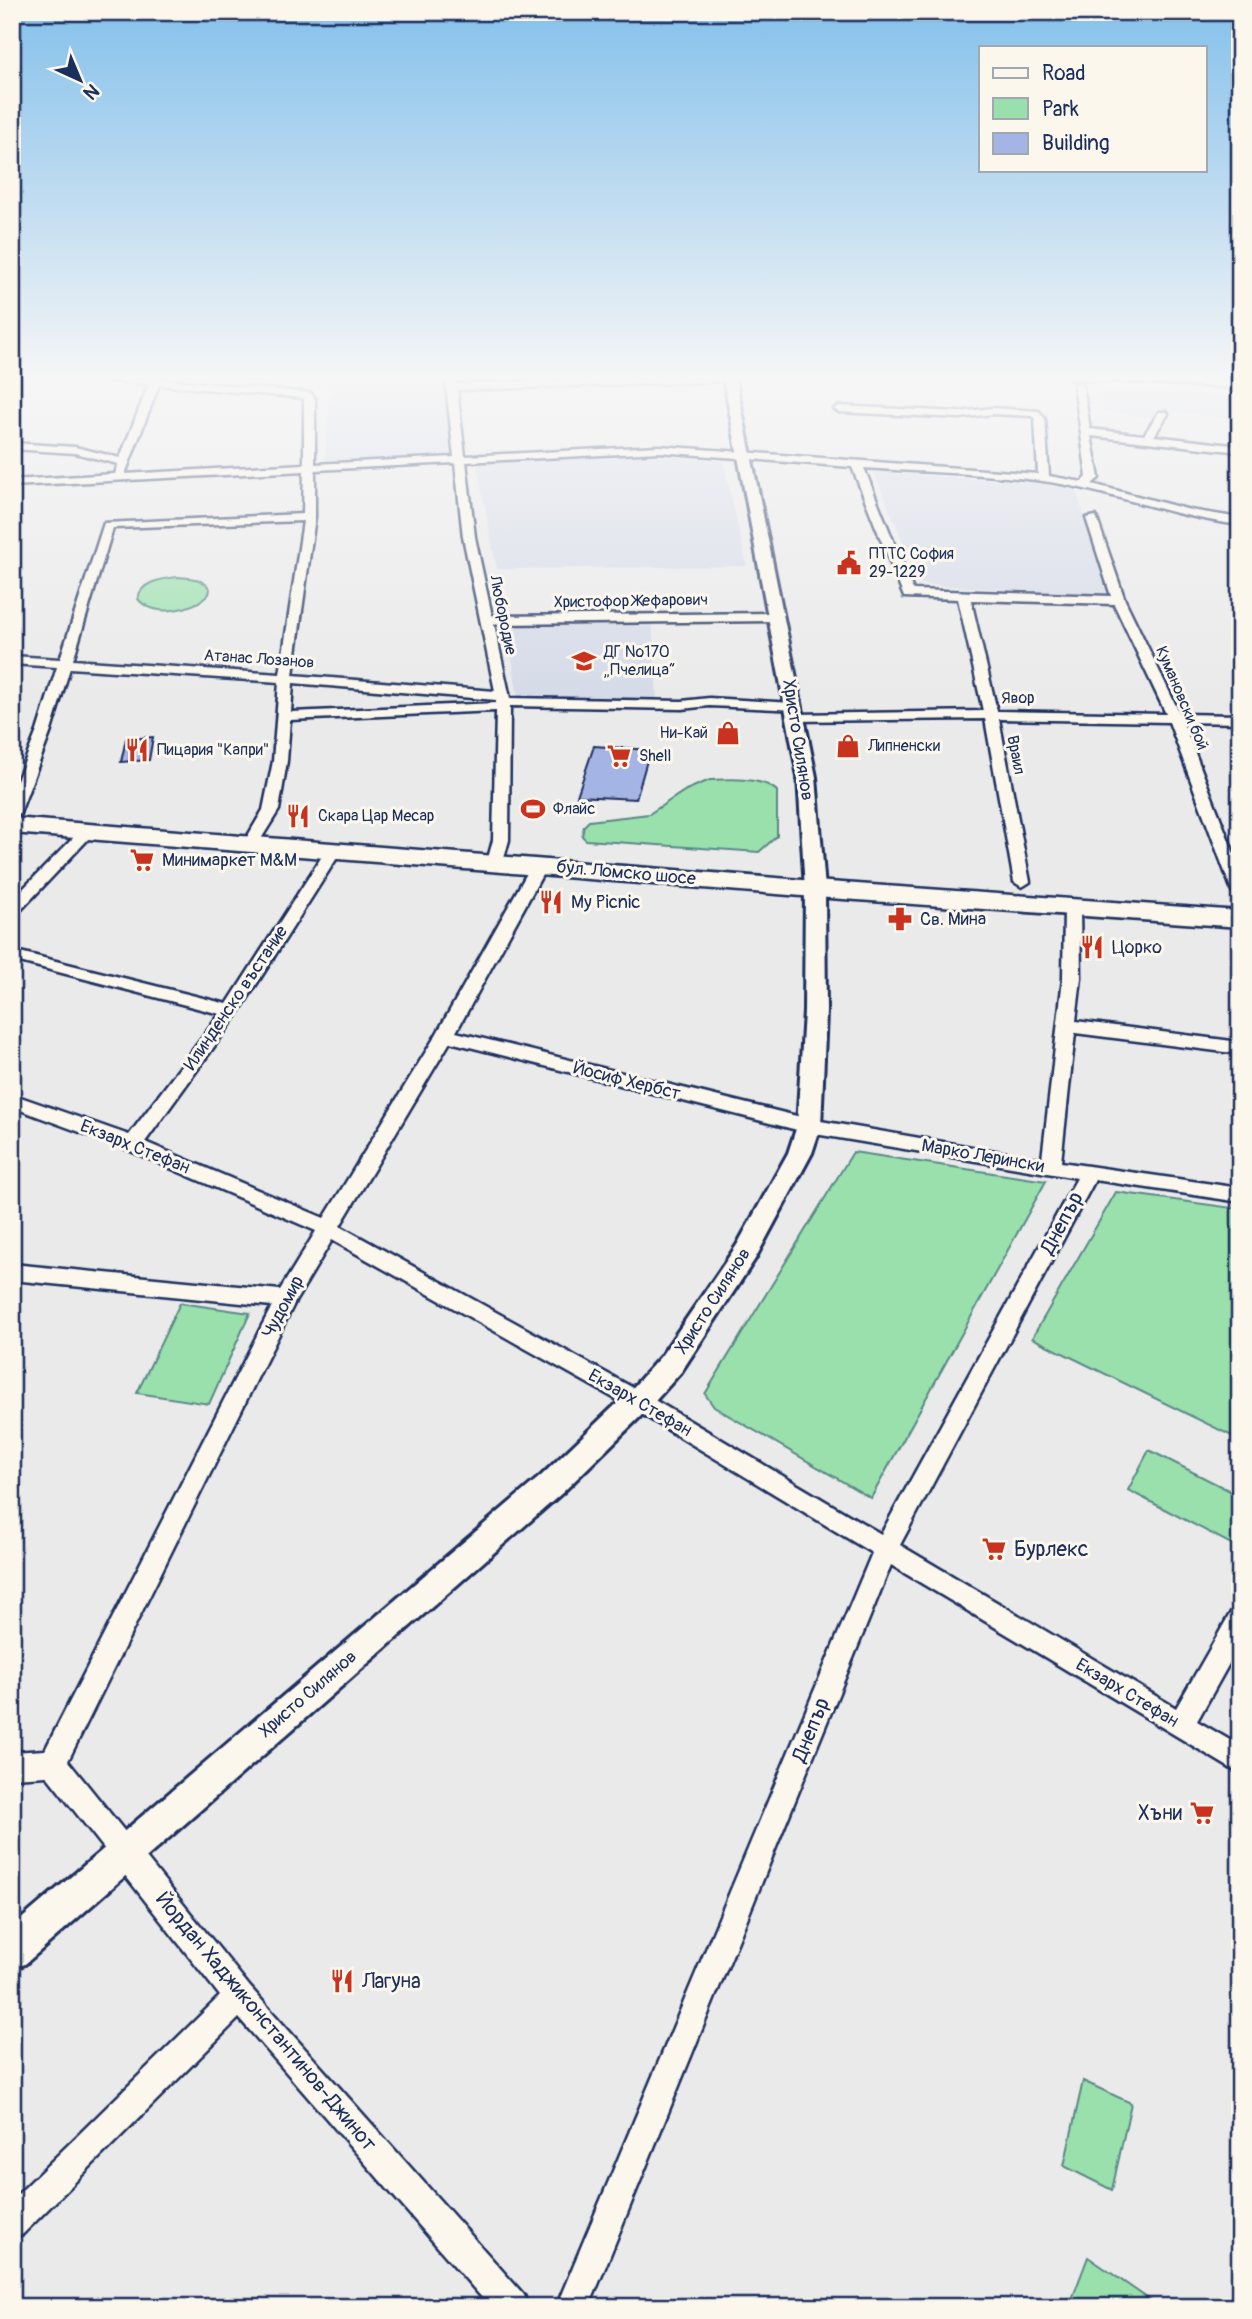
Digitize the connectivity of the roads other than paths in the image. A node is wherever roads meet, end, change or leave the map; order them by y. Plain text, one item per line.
1 (309, 484) edge
2 (464, 484) edge
3 (749, 484) edge
4 (865, 484) edge
5 (1100, 484) edge
6 (309, 517) junction
7 (1092, 518) dead end
8 (1240, 522) edge
9 (963, 594) junction
10 (1119, 600) junction
11 (777, 617) junction
12 (485, 620) junction
13 (12, 660) edge
14 (65, 662) junction
15 (286, 678) junction
16 (504, 702) junction
17 (795, 713) junction
18 (991, 715) junction
19 (284, 716) junction
20 (1174, 716) junction
21 (1240, 719) edge
22 (12, 813) edge
23 (12, 825) edge
24 (88, 831) junction
25 (251, 844) junction
26 (334, 850) junction
27 (495, 862) junction
28 (539, 866) junction
29 (1022, 881) dead end
30 (815, 889) junction
31 (1240, 891) edge
32 (1072, 906) junction
33 (12, 911) edge
34 (1240, 919) edge
35 (12, 955) edge
36 (231, 1011) junction
37 (1068, 1026) junction
38 (445, 1035) junction
39 (1240, 1048) edge
40 (12, 1100) edge
41 (809, 1126) junction
42 (133, 1144) junction
43 (1051, 1167) junction
44 (1089, 1173) junction
45 (1240, 1195) edge
46 (328, 1228) junction
47 (12, 1272) edge
48 (286, 1299) junction
49 (638, 1401) junction
50 (885, 1550) junction
51 (1240, 1620) edge
52 (1181, 1724) junction
53 (1240, 1761) edge
54 (52, 1763) junction
55 (12, 1765) edge
56 (124, 1853) junction
57 (12, 1951) edge
58 (240, 1997) junction
59 (12, 2223) edge
60 (512, 2307) edge
61 (572, 2307) edge

1 - 6 street
2 - 12 street, Любородие
3 - 11 street, Христо Силянов
4 - 9 street
5 - 8 street
6 - 14 street
6 - 15 street
7 - 10 street, Кумановски бой
9 - 10 street
9 - 18 street, Враил
10 - 20 street, Кумановски бой
11 - 12 street, Христофор Жефарович
11 - 17 street, Христо Силянов
12 - 16 street, Любородие
13 - 14 street, Атанас Лозанов
14 - 15 street, Атанас Лозанов
14 - 22 street
15 - 16 street, Атанас Лозанов
15 - 19 street
16 - 17 street, Явор
16 - 19 street
16 - 27 street, Любородие
17 - 18 street, Явор
17 - 30 street, Христо Силянов
18 - 20 street, Явор
18 - 29 street, Враил
19 - 25 street
20 - 21 street, Явор
20 - 31 street, Кумановски бой
23 - 24 main road, бул. Ломско шосе
24 - 25 main road, бул. Ломско шосе
24 - 33 street
25 - 26 main road, бул. Ломско шосе
26 - 27 main road, бул. Ломско шосе
26 - 36 street, Илинденско въстание
27 - 28 main road, бул. Ломско шосе
28 - 30 main road, бул. Ломско шосе
28 - 38 street, Чудомир
30 - 32 main road, бул. Ломско шосе
30 - 41 street, Христо Силянов
32 - 34 main road, бул. Ломско шосе
32 - 37 street, Днепър
35 - 36 street
36 - 42 street, Илинденско въстание
37 - 39 street
37 - 43 street, Днепър
38 - 41 street, Йосиф Хербст
38 - 46 street, Чудомир
40 - 42 street, Екзарх Стефан
41 - 43 street, Марко Лерински
41 - 49 street, Христо Силянов
42 - 46 street, Екзарх Стефан
43 - 44 street, Марко Лерински
44 - 45 street, Марко Лерински
44 - 50 street, Днепър
46 - 48 street, Чудомир
46 - 49 street, Екзарх Стефан
47 - 48 street
48 - 54 street, Чудомир
49 - 50 street, Екзарх Стефан
49 - 56 street, Христо Силянов
50 - 52 street, Екзарх Стефан
50 - 61 street, Днепър
51 - 52 street
52 - 53 street, Екзарх Стефан
54 - 55 street
54 - 56 street, Йордан Хаджиконстантинов-Джинот
56 - 57 street, Христо Силянов
56 - 58 street, Йордан Хаджиконстантинов-Джинот
58 - 59 street
58 - 60 street, Йордан Хаджиконстантинов-Джинот

